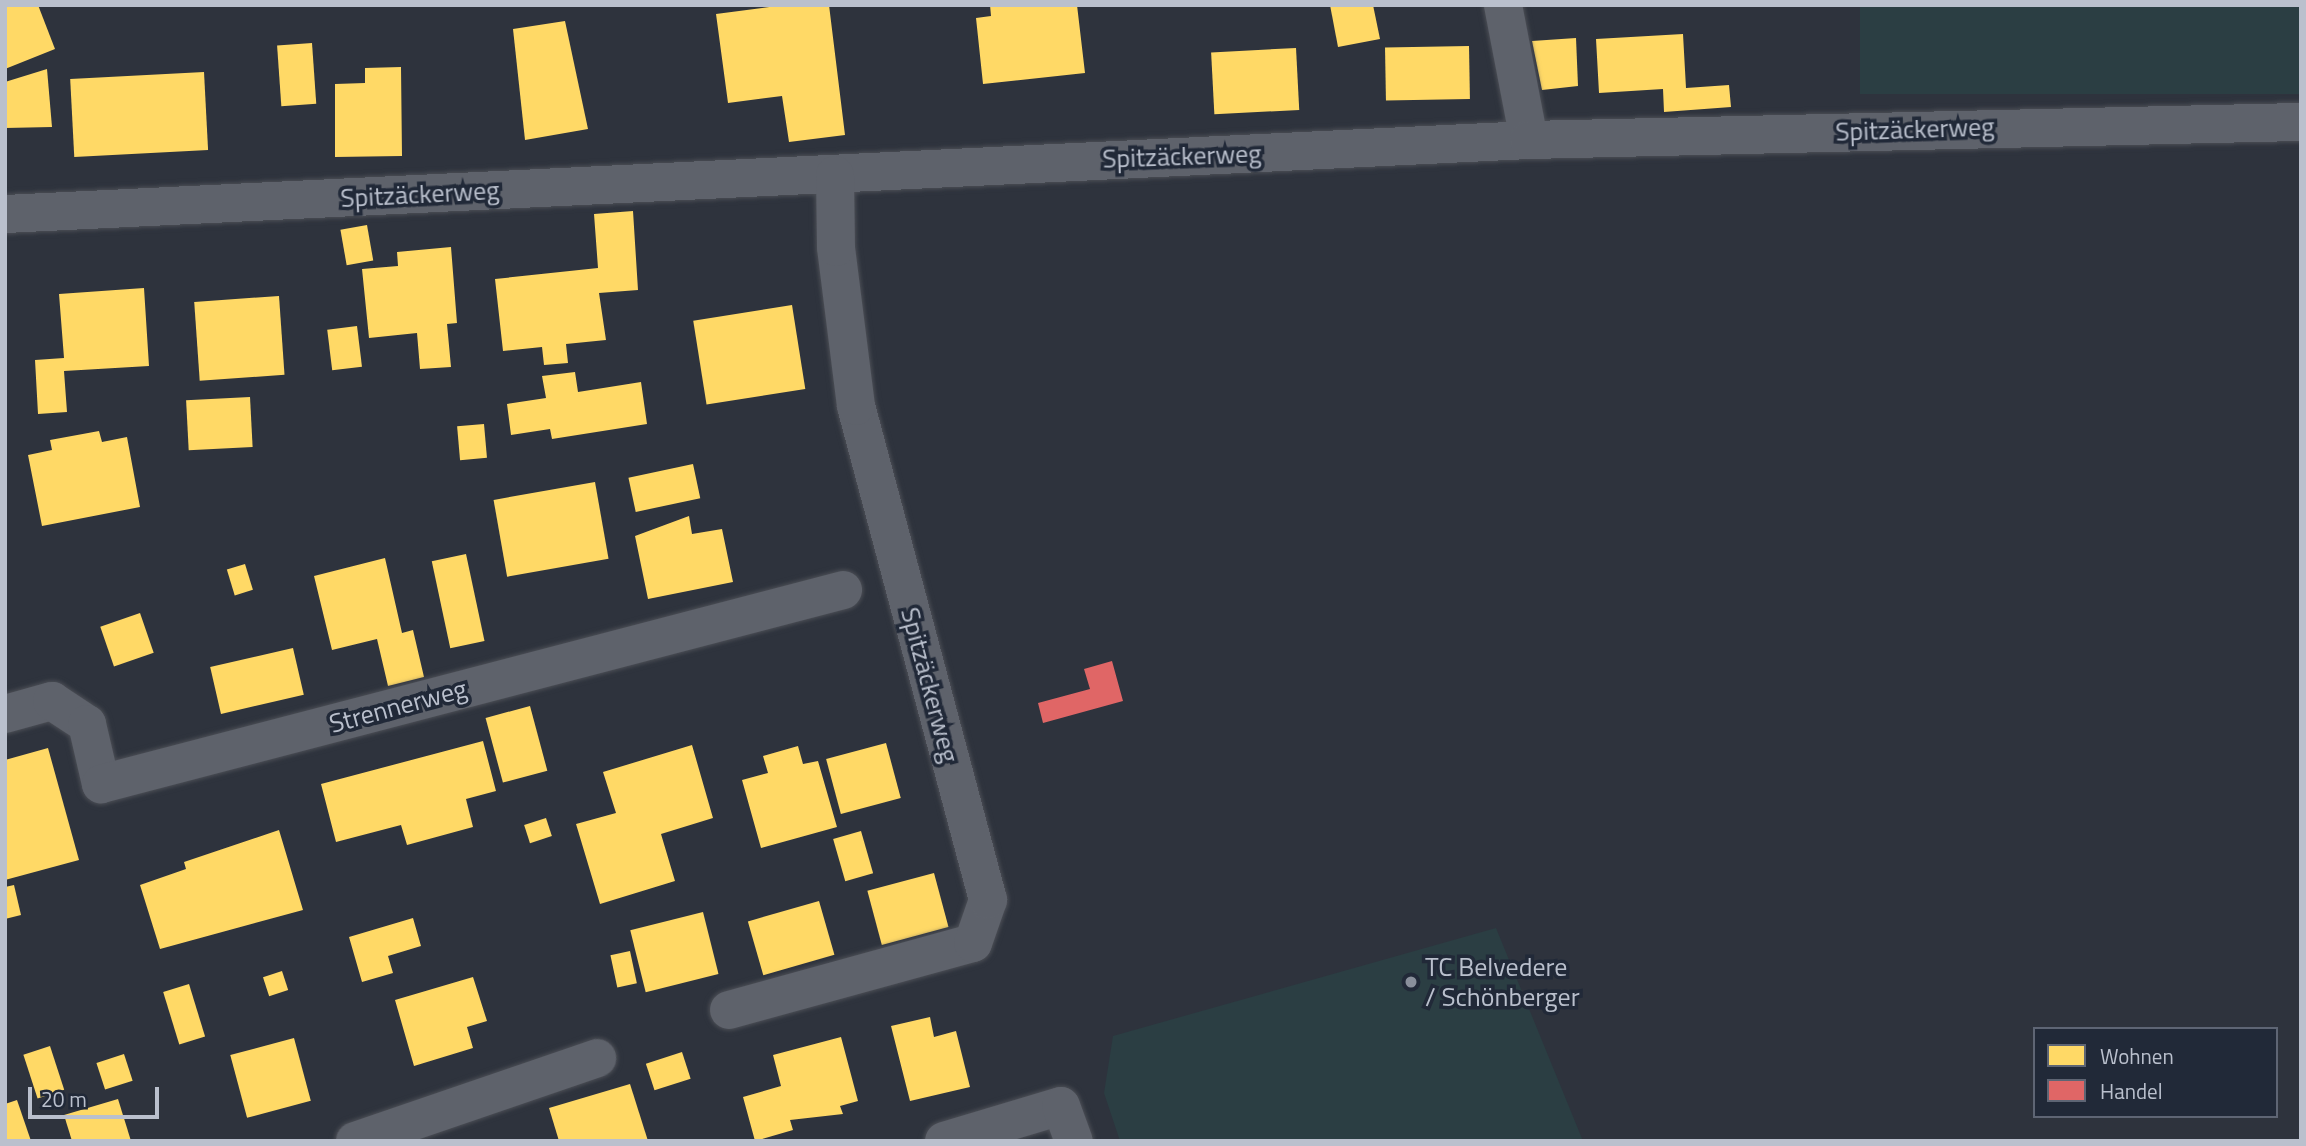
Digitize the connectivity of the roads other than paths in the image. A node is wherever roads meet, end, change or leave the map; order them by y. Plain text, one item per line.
1 (1503, 5) edge
2 (2301, 122) edge
3 (1530, 140) junction
4 (835, 175) junction
5 (5, 214) edge
6 (843, 590) dead end
7 (5, 714) edge
8 (729, 1010) dead end
9 (597, 1058) dead end
10 (355, 1141) edge
11 (944, 1141) edge
12 (1074, 1141) edge

1 - 3 street
2 - 3 street, Spitzäckerweg
3 - 4 street, Spitzäckerweg
4 - 5 street, Spitzäckerweg
4 - 8 street, Spitzäckerweg
6 - 7 street, Strennerweg
9 - 10 street
11 - 12 street

